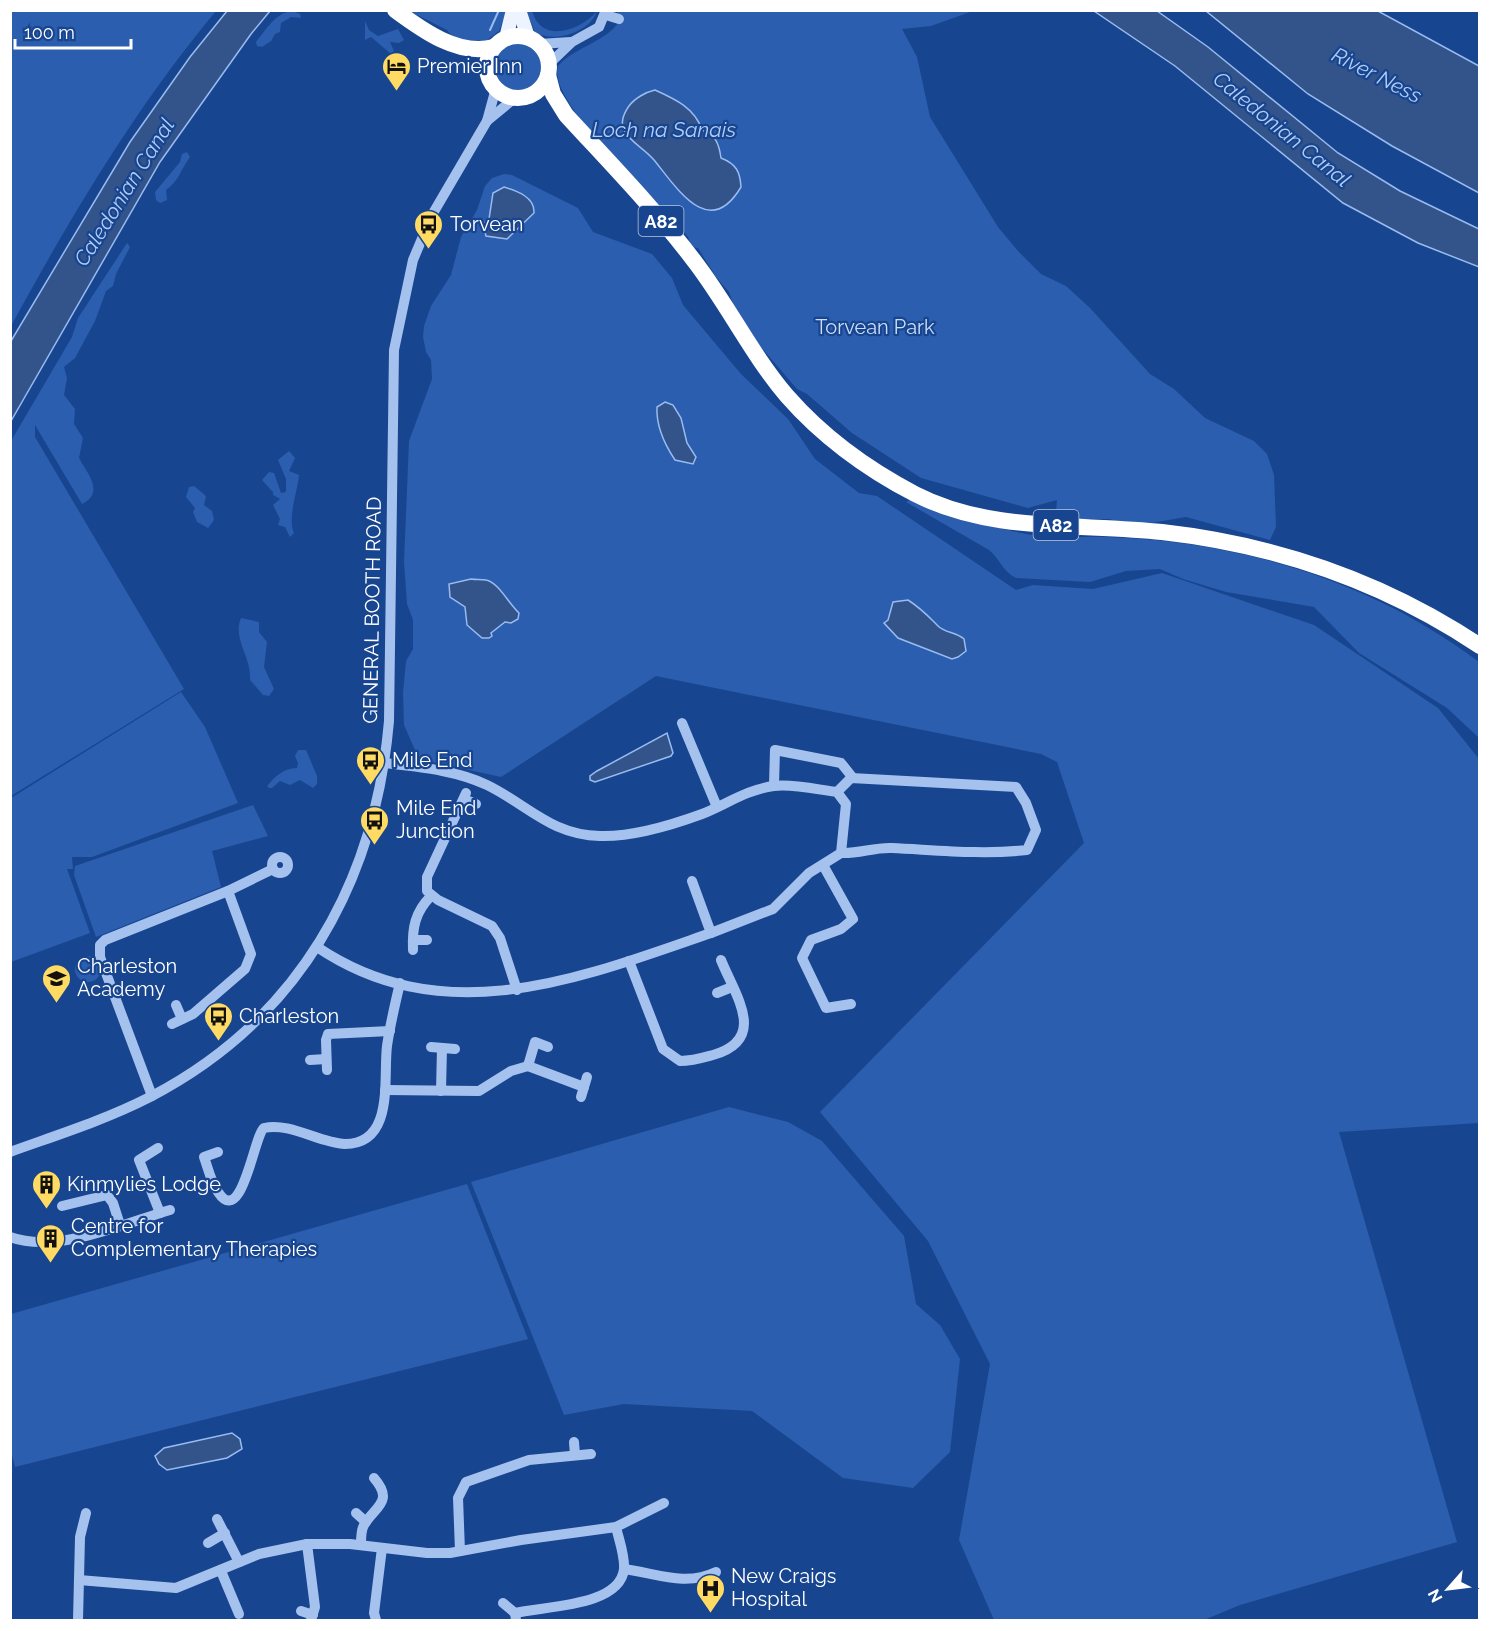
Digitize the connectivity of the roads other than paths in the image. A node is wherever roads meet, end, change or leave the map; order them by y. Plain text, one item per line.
1 (395, 10) edge
2 (513, 10) edge
3 (519, 10) edge
4 (606, 13) edge
5 (619, 18) dead end
6 (534, 41) junction
7 (572, 42) junction
8 (500, 43) junction
9 (460, 47) junction
10 (548, 70) junction
11 (492, 80) junction
12 (524, 96) junction
13 (566, 115) junction
14 (487, 121) junction
15 (1479, 646) edge
16 (682, 723) dead end
17 (385, 763) junction
18 (853, 778) junction
19 (774, 785) junction
20 (837, 792) junction
21 (476, 804) dead end
22 (717, 807) junction
23 (841, 853) junction
24 (823, 865) junction
25 (273, 869) dead end
26 (692, 881) dead end
27 (228, 891) junction
28 (431, 896) junction
29 (699, 900) junction
30 (687, 904) dead end
31 (711, 933) junction
32 (427, 940) dead end
33 (317, 946) junction
34 (721, 960) dead end
35 (629, 961) junction
36 (400, 983) junction
37 (732, 987) junction
38 (517, 990) junction
39 (717, 993) dead end
40 (851, 1004) dead end
41 (176, 1005) dead end
42 (390, 1031) junction
43 (548, 1047) dead end
44 (455, 1049) dead end
45 (310, 1060) dead end
46 (528, 1066) junction
47 (584, 1087) dead end
48 (385, 1090) junction
49 (441, 1091) junction
50 (152, 1096) junction
51 (158, 1148) dead end
52 (10, 1152) edge
53 (218, 1152) dead end
54 (62, 1206) dead end
55 (120, 1225) junction
56 (10, 1237) edge
57 (574, 1442) dead end
58 (591, 1454) dead end
59 (575, 1455) junction
60 (374, 1478) dead end
61 (664, 1503) dead end
62 (86, 1513) dead end
63 (356, 1513) dead end
64 (217, 1519) dead end
65 (366, 1522) junction
66 (616, 1527) junction
67 (225, 1533) junction
68 (208, 1543) dead end
69 (308, 1544) junction
70 (361, 1544) junction
71 (382, 1548) junction
72 (460, 1551) junction
73 (239, 1562) junction
74 (624, 1569) junction
75 (220, 1571) junction
76 (716, 1572) dead end
77 (79, 1580) junction
78 (503, 1603) dead end
79 (301, 1611) dead end
80 (239, 1614) dead end
81 (515, 1617) edge
82 (312, 1618) edge
83 (78, 1620) edge
84 (376, 1620) edge

1 - 9 highway
2 - 8 main road
3 - 6 main road
4 - 5 street
4 - 7 street
6 - 7 street
6 - 8 highway
6 - 10 highway
7 - 10 street
8 - 9 highway
8 - 11 highway
9 - 11 highway
10 - 12 highway
10 - 13 highway, A82
11 - 12 highway
11 - 14 street, GENERAL BOOTH ROAD
12 - 13 highway, A82
12 - 14 street, GENERAL BOOTH ROAD
13 - 15 highway, A82
14 - 17 street, GENERAL BOOTH ROAD
16 - 22 street
17 - 22 street
17 - 33 street, GENERAL BOOTH ROAD
18 - 19 street
18 - 20 street
18 - 23 street
19 - 20 street
19 - 22 street
20 - 23 street
21 - 28 street
23 - 24 street
24 - 31 street
24 - 40 street
25 - 27 street
26 - 29 street
27 - 41 street
27 - 50 street
28 - 32 street
28 - 38 street
29 - 30 street
29 - 31 street
31 - 35 street
33 - 36 street
33 - 50 street, GENERAL BOOTH ROAD
34 - 37 street
35 - 37 street
35 - 38 street
36 - 38 street
36 - 42 street
37 - 39 street
42 - 45 street
42 - 48 street
43 - 46 street
44 - 49 street
46 - 47 street
46 - 49 street
48 - 49 street
48 - 53 street
50 - 52 street, GENERAL BOOTH ROAD
51 - 55 street
54 - 55 street
55 - 56 street
57 - 59 street
58 - 59 street
59 - 72 street
60 - 65 street
61 - 66 street
62 - 77 street
63 - 65 street
64 - 67 street
65 - 70 street
66 - 72 street
66 - 74 street
67 - 68 street
67 - 73 street
69 - 70 street
69 - 73 street
69 - 82 street
70 - 71 street
71 - 72 street
71 - 84 street
73 - 75 street
74 - 76 street
74 - 81 street
75 - 77 street
75 - 80 street
77 - 83 street
78 - 81 street
79 - 82 street

